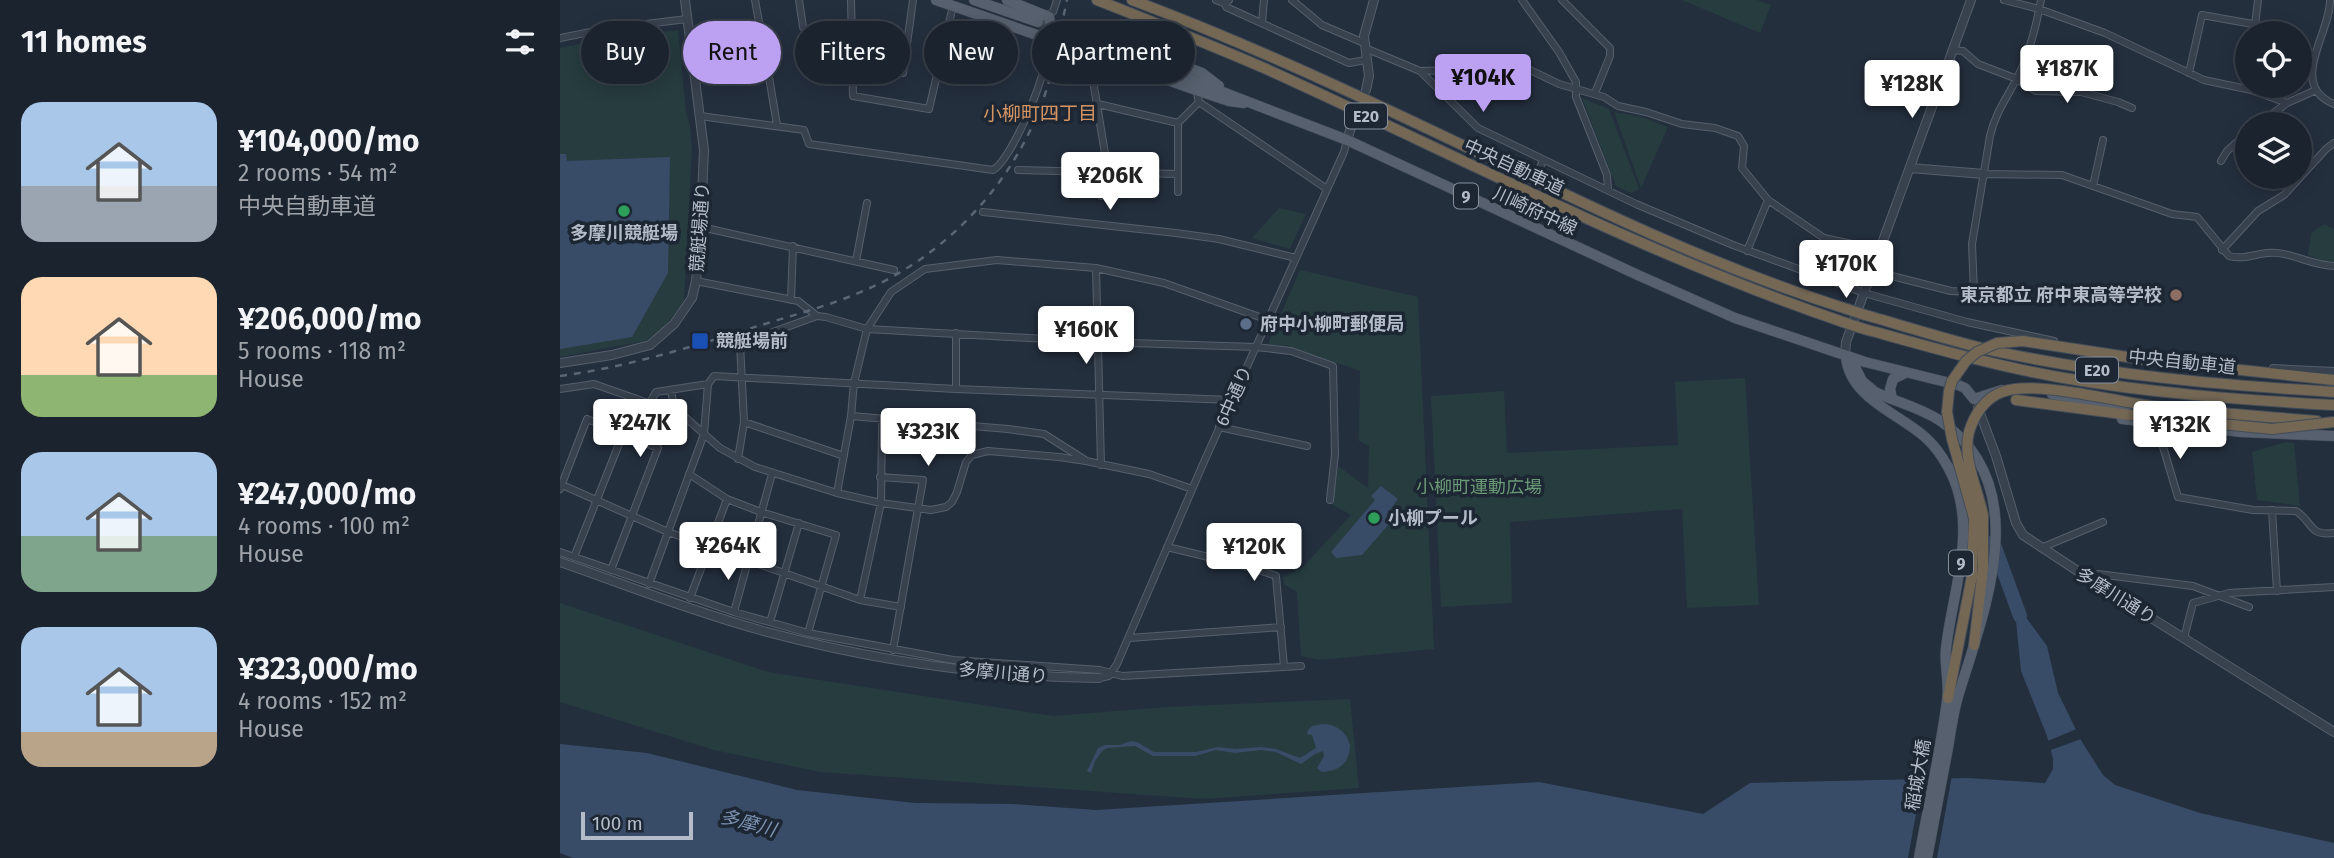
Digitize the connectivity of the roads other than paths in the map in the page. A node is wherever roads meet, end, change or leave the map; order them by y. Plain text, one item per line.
1 (685, 0) edge
2 (755, 0) edge
3 (799, 0) edge
4 (851, 0) edge
5 (913, 0) edge
6 (936, 0) edge
7 (974, 0) edge
8 (1007, 0) edge
9 (1057, 0) edge
10 (1097, 0) edge
11 (1132, 0) edge
12 (1216, 0) edge
13 (1264, 0) edge
14 (1292, 0) edge
15 (1374, 0) edge
16 (1522, 0) edge
17 (1562, 0) edge
18 (1971, 0) edge
19 (2004, 0) edge
20 (2040, 0) edge
21 (2258, 0) edge
22 (1227, 2) edge
23 (2331, 2) edge
24 (953, 6) junction
25 (2039, 9) junction
26 (687, 19) joint
27 (1042, 19) junction
28 (759, 21) edge
29 (802, 21) edge
30 (910, 21) edge
31 (1047, 21) tunnel mouth
32 (2235, 21) edge
33 (2255, 21) edge
34 (1262, 23) junction
35 (1032, 31) tunnel mouth
36 (560, 38) edge
37 (1364, 45) junction
38 (1953, 50) junction
39 (1366, 60) junction
40 (1195, 70) edge
41 (1420, 71) junction
42 (2189, 73) junction
43 (2017, 79) junction
44 (1195, 80) edge
45 (696, 84) edge
46 (770, 84) edge
47 (1038, 84) edge
48 (1094, 84) edge
49 (1179, 84) edge
50 (2235, 85) edge
51 (1576, 89) junction
52 (1196, 90) junction
53 (1366, 90) dead end
54 (2316, 90) junction
55 (1228, 92) junction
56 (1594, 93) junction
57 (2275, 98) edge
58 (1199, 102) junction
59 (2287, 103) junction
60 (1098, 104) junction
61 (2334, 104) edge
62 (1262, 106) junction
63 (2132, 108) dead end
64 (2275, 112) edge
65 (700, 116) junction
66 (1354, 118) dead end
67 (1178, 123) junction
68 (777, 125) junction
69 (1347, 140) junction
70 (2103, 140) dead end
71 (2334, 143) edge
72 (2235, 144) edge
73 (1544, 160) junction
74 (2221, 161) dead end
75 (1910, 168) junction
76 (1018, 170) dead end
77 (1108, 172) junction
78 (1538, 173) dead end
79 (1178, 174) junction
80 (1984, 174) junction
81 (2093, 186) junction
82 (1327, 189) junction
83 (1608, 190) junction
84 (1178, 191) dead end
85 (1101, 196) dead end
86 (1769, 200) junction
87 (1528, 202) dead end
88 (867, 203) dead end
89 (983, 212) dead end
90 (1521, 222) junction
91 (701, 227) junction
92 (793, 246) junction
93 (1880, 250) junction
94 (2222, 250) junction
95 (1747, 251) junction
96 (1296, 258) junction
97 (856, 261) junction
98 (2334, 266) edge
99 (1096, 268) junction
100 (894, 270) dead end
101 (1872, 271) junction
102 (696, 281) junction
103 (1864, 293) junction
104 (791, 300) junction
105 (817, 316) junction
106 (1269, 320) junction
107 (867, 329) junction
108 (956, 333) junction
109 (1099, 342) junction
110 (1256, 347) junction
111 (1845, 356) junction
112 (560, 363) edge
113 (2334, 372) edge
114 (1905, 373) junction
115 (743, 378) junction
116 (2334, 380) edge
117 (854, 383) junction
118 (708, 384) junction
119 (560, 389) edge
120 (956, 389) junction
121 (671, 390) junction
122 (2334, 392) edge
123 (1101, 396) junction
124 (637, 399) junction
125 (1892, 399) junction
126 (1974, 399) junction
127 (1231, 400) junction
128 (2016, 400) junction
129 (649, 404) junction
130 (2334, 405) edge
131 (675, 414) junction
132 (851, 416) junction
133 (882, 420) junction
134 (744, 422) junction
135 (2334, 422) edge
136 (2216, 424) junction
137 (2165, 425) junction
138 (1219, 427) junction
139 (624, 434) junction
140 (704, 434) junction
141 (2334, 436) edge
142 (1307, 446) dead end
143 (844, 456) junction
144 (738, 459) junction
145 (1086, 461) junction
146 (1101, 465) junction
147 (689, 474) junction
148 (772, 474) junction
149 (880, 477) junction
150 (561, 486) edge
151 (1192, 489) junction
152 (837, 493) junction
153 (727, 499) junction
154 (597, 500) junction
155 (1330, 500) dead end
156 (881, 503) junction
157 (919, 509) junction
158 (2272, 510) junction
159 (761, 512) junction
160 (632, 517) junction
161 (2103, 522) dead end
162 (799, 523) junction
163 (668, 532) junction
164 (2334, 533) edge
165 (708, 546) junction
166 (1167, 547) junction
167 (2041, 548) junction
168 (560, 552) edge
169 (574, 557) junction
170 (748, 560) junction
171 (560, 562) edge
172 (611, 570) junction
173 (784, 572) junction
174 (2090, 579) junction
175 (649, 584) junction
176 (821, 586) junction
177 (2334, 587) edge
178 (2277, 591) junction
179 (2220, 595) junction
180 (690, 598) junction
181 (860, 600) junction
182 (901, 607) junction
183 (2249, 607) dead end
184 (734, 612) junction
185 (770, 622) junction
186 (1281, 627) junction
187 (808, 632) junction
188 (1129, 638) junction
189 (2185, 638) junction
190 (1974, 645) junction
191 (893, 654) junction
192 (1301, 666) dead end
193 (1284, 667) junction
194 (1112, 673) junction
195 (1099, 678) joint
196 (1952, 699) junction
197 (2333, 728) edge
198 (1919, 858) edge
199 (1927, 858) edge

1 - 26 street, 競艇場通り
2 - 28 street
3 - 29 street
4 - 24 street
5 - 30 street
6 - 24 main road
7 - 27 main road
8 - 27 main road
9 - 27 street
10 - 130 highway, 中央自動車道 / E20, bridge
11 - 122 highway, 中央自動車道 / E20, bridge
12 - 22 street
13 - 34 street
14 - 37 street
15 - 37 street
16 - 51 street
17 - 56 street
18 - 38 street
19 - 25 street
20 - 25 street
21 - 33 street
22 - 34 street
23 - 54 street
24 - 35 main road
25 - 42 street
25 - 43 street
26 - 36 street
27 - 31 main road
32 - 42 street
34 - 39 street
37 - 39 street
37 - 41 street
38 - 43 street
38 - 75 street
39 - 53 street
40 - 55 main road
41 - 51 street
41 - 73 street
42 - 50 street
43 - 63 street
43 - 80 street
44 - 55 main road, 川崎府中線 / 9
45 - 65 street, 競艇場通り
46 - 68 street
47 - 68 street
48 - 60 street
49 - 52 main road
51 - 56 street
51 - 83 street
52 - 58 street
52 - 62 main road
54 - 59 street
54 - 61 street
55 - 62 main road, 川崎府中線 / 9
56 - 86 street
57 - 59 street
58 - 67 street
58 - 82 street
59 - 64 street
60 - 67 street
60 - 77 street
62 - 69 main road, 川崎府中線 / 9
65 - 68 street
65 - 91 street, 競艇場通り
66 - 69 street, 6中通り
67 - 79 street
69 - 82 street, 6中通り
69 - 90 main road, 川崎府中線 / 9
70 - 81 street
71 - 94 street
72 - 74 street
73 - 78 street
73 - 83 street
75 - 80 street
75 - 93 street
76 - 77 street
77 - 79 street
77 - 85 street
79 - 84 street
80 - 81 street
80 - 101 street
81 - 94 street
82 - 96 street, 6中通り
83 - 95 street
86 - 93 street
86 - 95 street
87 - 90 street
88 - 97 street
89 - 96 street
90 - 111 main road, 川崎府中線 / 9
91 - 92 street
91 - 102 street, 競艇場通り
92 - 97 street
92 - 104 street
93 - 101 street
94 - 98 street
95 - 103 street
96 - 106 street, 6中通り
97 - 100 street
99 - 106 street
99 - 107 street
99 - 109 street
101 - 103 street
102 - 104 street
102 - 112 street, 競艇場通り
103 - 111 street
103 - 113 street
104 - 105 street
105 - 107 street
105 - 115 street
106 - 110 street, 6中通り
107 - 108 street
107 - 117 street
108 - 109 street
108 - 120 street
109 - 110 street
109 - 123 street
110 - 127 street, 6中通り
110 - 155 street
111 - 114 main road, 川崎府中線 / 9
111 - 125 main road, 9
111 - 196 main road, 9
114 - 125 main road
114 - 126 main road, 川崎府中線 / 9
115 - 117 street
115 - 118 street
115 - 134 street
116 - 196 highway, bridge
117 - 120 street
117 - 132 street
118 - 121 street
118 - 140 street
119 - 124 street
120 - 123 street
121 - 129 street
121 - 131 street
123 - 127 street
123 - 146 street
124 - 129 street
124 - 139 street
125 - 190 main road, 9
126 - 128 main road, 川崎府中線 / 9
126 - 136 main road, 川崎府中線 / 9
126 - 167 street, 多摩川通り
127 - 138 street, 6中通り
128 - 135 highway, bridge
128 - 137 main road, 川崎府中線 / 9
129 - 131 street
131 - 140 street
132 - 133 street
132 - 143 street
133 - 145 street
133 - 149 street
134 - 143 street
134 - 144 street
135 - 190 highway, bridge
136 - 137 main road, 川崎府中線 / 9
136 - 141 main road, 川崎府中線 / 9
137 - 158 street
138 - 142 street
138 - 151 street, 6中通り
139 - 150 street
139 - 154 street
139 - 160 street
140 - 144 street
140 - 147 street
143 - 152 street
144 - 148 street
145 - 146 street
145 - 157 street
146 - 151 street
147 - 153 street
147 - 163 street
148 - 152 street
148 - 159 street
149 - 156 street
149 - 157 street
150 - 154 street
151 - 166 street, 6中通り
152 - 156 street
153 - 159 street
153 - 165 street
154 - 160 street
154 - 169 street
156 - 157 street
156 - 181 street
157 - 182 street
158 - 164 street
158 - 178 street
159 - 162 street
159 - 170 street
160 - 163 street
160 - 172 street
161 - 167 street
162 - 173 street
162 - 176 street
163 - 165 street
163 - 175 street
165 - 170 street
165 - 180 street
166 - 186 street
166 - 188 street, 6中通り
167 - 174 street, 多摩川通り
168 - 169 street
169 - 172 street
170 - 173 street
170 - 184 street
171 - 191 street, 多摩川通り
172 - 175 street
173 - 176 street
173 - 185 street
174 - 179 street
174 - 189 street, 多摩川通り
175 - 180 street
176 - 181 street
176 - 187 street
177 - 178 street
178 - 179 street
179 - 183 street
179 - 189 street
180 - 184 street
181 - 182 street
182 - 191 street
184 - 185 street
185 - 187 street
186 - 188 street
186 - 193 street
187 - 191 street
188 - 194 street, 6中通り
189 - 197 street, 多摩川通り
190 - 196 main road, 9
191 - 194 street
191 - 195 street, 多摩川通り
192 - 193 street
193 - 194 street
194 - 195 street, 多摩川通り
196 - 198 main road, 稲城大橋 / 9
196 - 199 main road, 稲城大橋 / 9

